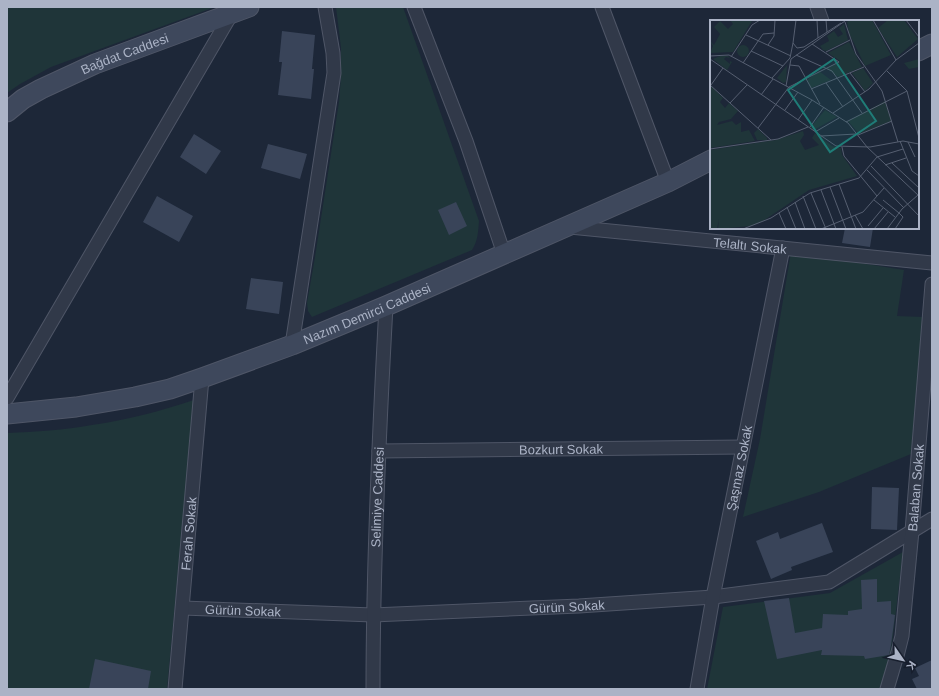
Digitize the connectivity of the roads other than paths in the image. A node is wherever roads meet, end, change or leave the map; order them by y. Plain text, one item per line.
1 (325, 7) edge
2 (414, 7) edge
3 (602, 7) edge
4 (817, 7) edge
5 (240, 10) edge
6 (822, 20) edge
7 (932, 44) edge
8 (919, 50) edge
9 (7, 112) edge
10 (710, 161) edge
11 (668, 182) junction
12 (567, 226) junction
13 (783, 248) junction
14 (504, 254) junction
15 (932, 263) edge
16 (932, 284) edge
17 (386, 306) junction
18 (292, 345) junction
19 (202, 378) junction
20 (7, 398) edge
21 (7, 414) edge
22 (743, 447) junction
23 (379, 452) junction
24 (932, 519) edge
25 (912, 531) junction
26 (713, 597) junction
27 (183, 608) junction
28 (373, 615) junction
29 (175, 689) edge
30 (373, 689) edge
31 (697, 689) edge
32 (887, 689) edge

1 - 18 street
2 - 14 street
3 - 11 street
4 - 6 street
5 - 9 main road, Bağdat Caddesi
5 - 20 street
7 - 8 main road
10 - 11 main road, Nazım Demirci Caddesi
11 - 12 main road, Nazım Demirci Caddesi
12 - 13 street, Telaltı Sokak
12 - 14 main road, Nazım Demirci Caddesi
13 - 15 street, Telaltı Sokak
13 - 22 street, Şaşmaz Sokak
14 - 17 main road, Nazım Demirci Caddesi
16 - 25 street, Balaban Sokak
17 - 18 main road, Nazım Demirci Caddesi
17 - 23 street, Selimiye Caddesi
18 - 19 main road, Nazım Demirci Caddesi
19 - 21 main road, Nazım Demirci Caddesi
19 - 27 street, Ferah Sokak
22 - 23 street, Bozkurt Sokak
22 - 26 street, Şaşmaz Sokak
23 - 28 street, Selimiye Caddesi
24 - 25 street, Gürün Sokak
25 - 26 street, Gürün Sokak
25 - 32 street, Balaban Sokak
26 - 28 street, Gürün Sokak
26 - 31 street, Şaşmaz Sokak
27 - 28 street, Gürün Sokak
27 - 29 street, Ferah Sokak
28 - 30 street, Selimiye Caddesi

